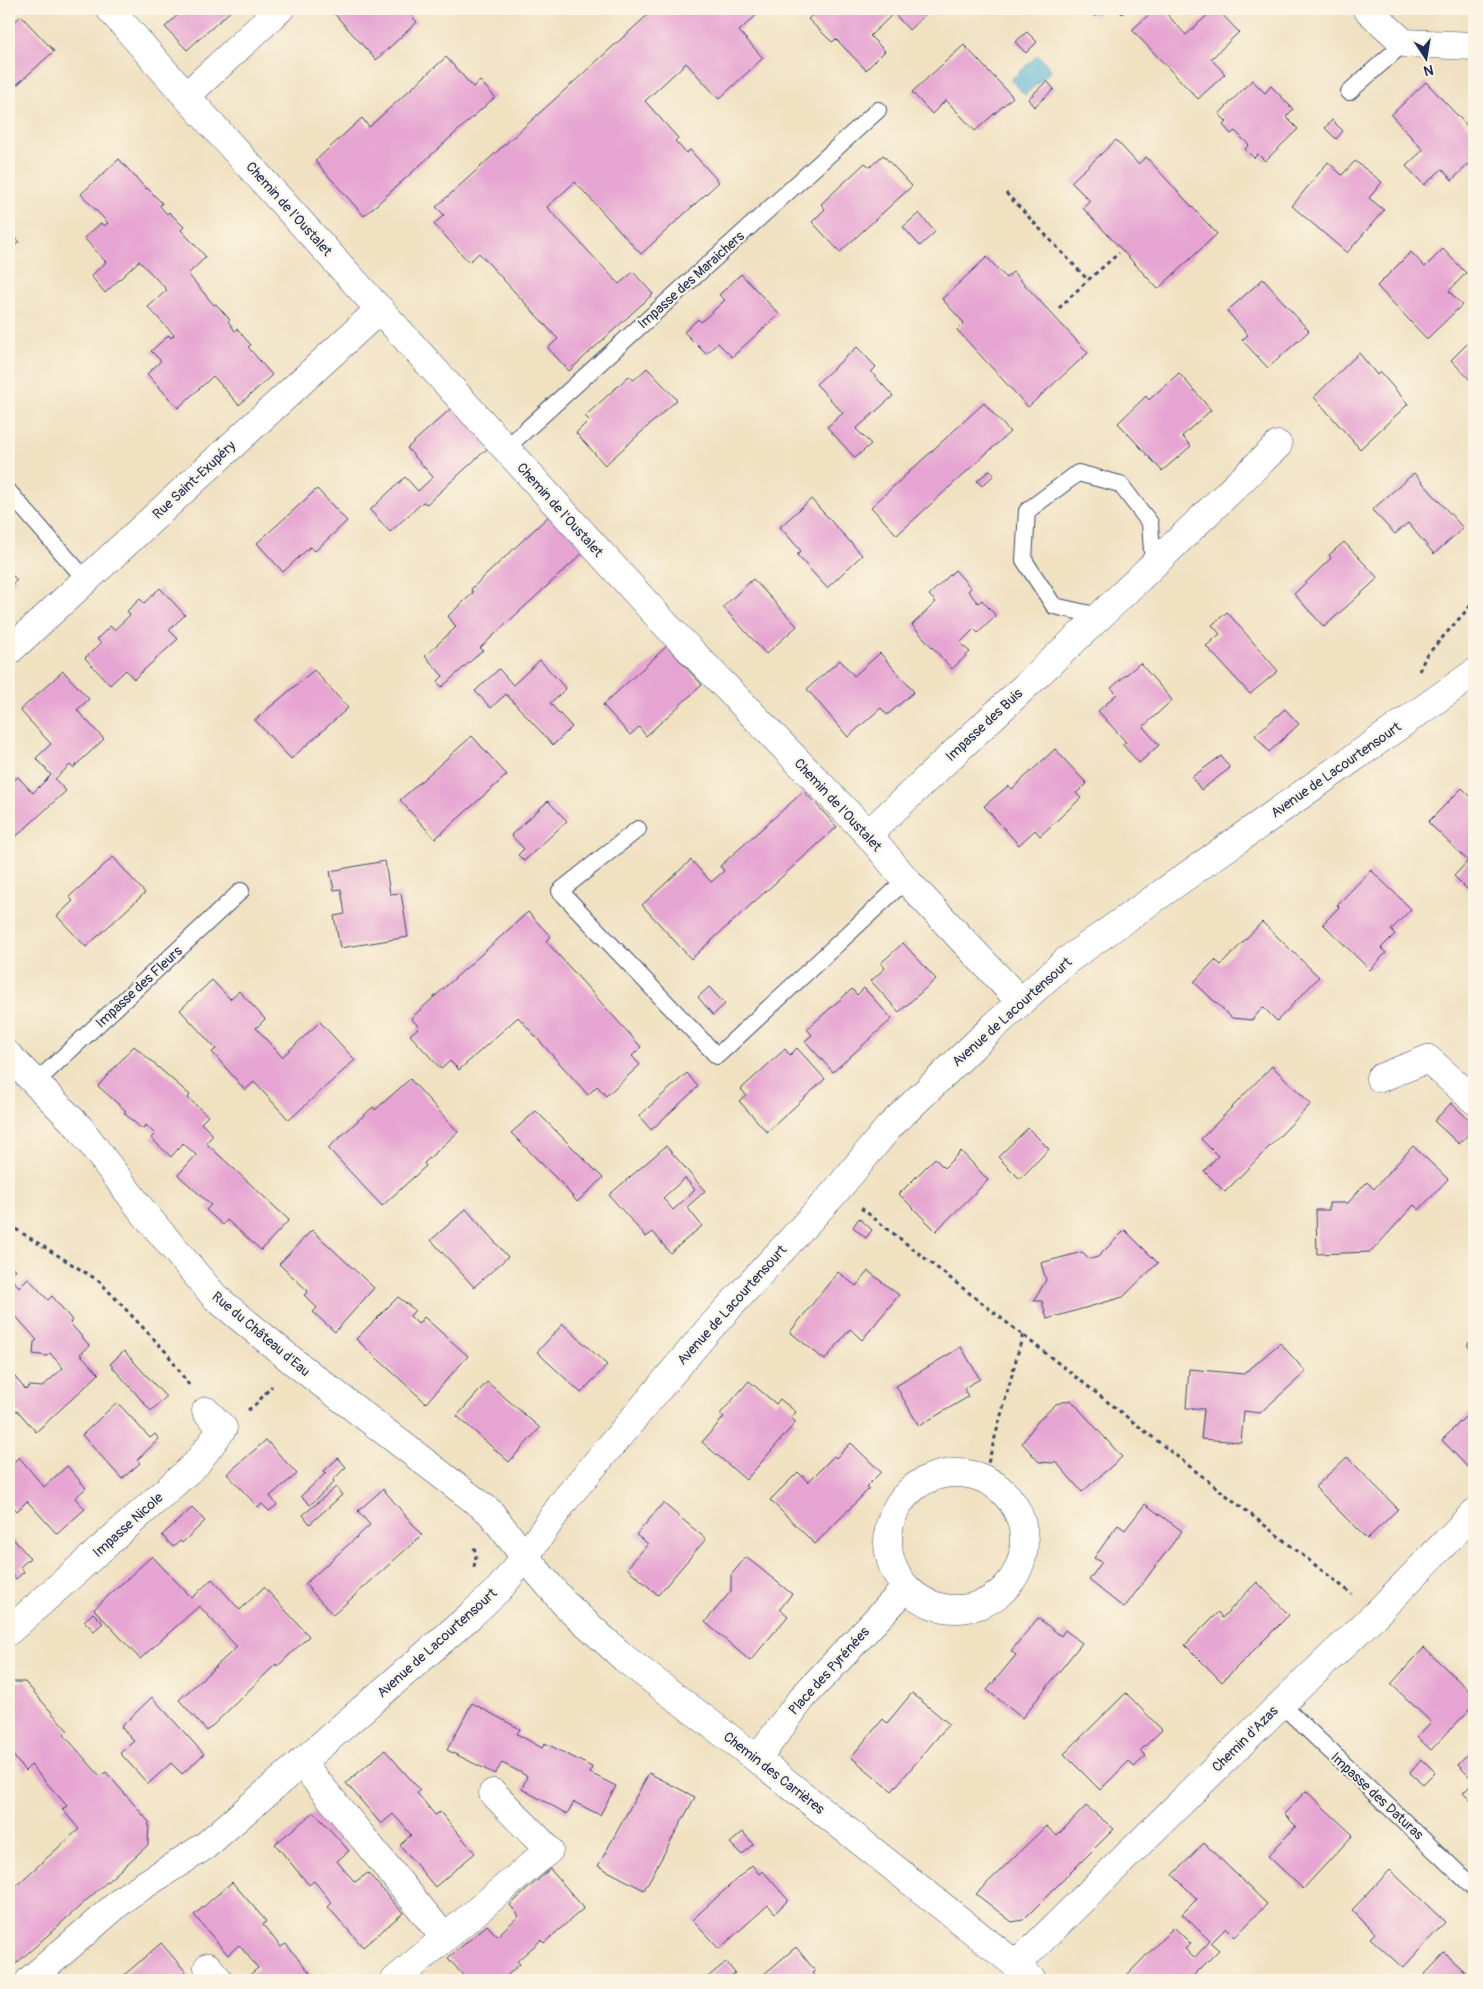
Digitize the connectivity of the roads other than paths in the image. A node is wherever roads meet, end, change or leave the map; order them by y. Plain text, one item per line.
1 (110, 9) edge
2 (280, 9) edge
3 (1367, 9) edge
4 (1404, 43) junction
5 (1474, 46) edge
6 (1349, 92) dead end
7 (186, 96) junction
8 (878, 110) dead end
9 (380, 309) junction
10 (1278, 445) dead end
11 (505, 449) junction
12 (9, 492) edge
13 (1153, 565) junction
14 (86, 580) junction
15 (1100, 616) junction
16 (9, 651) edge
17 (1474, 673) edge
18 (638, 829) dead end
19 (868, 834) junction
20 (906, 880) junction
21 (241, 892) dead end
22 (1020, 1001) junction
23 (9, 1056) edge
24 (1380, 1078) dead end
25 (36, 1082) junction
26 (1474, 1100) edge
27 (206, 1412) road end
28 (1474, 1513) edge
29 (525, 1557) junction
30 (906, 1588) junction
31 (9, 1631) edge
32 (1281, 1704) junction
33 (758, 1758) junction
34 (301, 1762) junction
35 (492, 1793) dead end
36 (1474, 1888) edge
37 (444, 1938) junction
38 (1024, 1972) edge
39 (30, 1980) edge
40 (395, 1980) edge

1 - 7 street, Chemin de l'Oustalet
2 - 7 street
3 - 4 street
4 - 5 street
4 - 6 lane
7 - 9 street, Chemin de l'Oustalet
8 - 11 lane, Impasse des Maraichers
9 - 11 street, Chemin de l'Oustalet
9 - 14 street, Rue Saint-Exupéry
10 - 13 street, Impasse des Buis
11 - 19 street, Chemin de l'Oustalet
12 - 14 lane
13 - 15 street, Impasse des Buis
13 - 15 lane
14 - 16 street, Rue Saint-Exupéry
15 - 19 street, Impasse des Buis
17 - 22 street, Avenue de Lacourtensourt
18 - 20 lane
19 - 20 street, Chemin de l'Oustalet
20 - 22 street, Chemin de l'Oustalet
21 - 25 lane, Impasse des Fleurs
22 - 29 street, Avenue de Lacourtensourt
23 - 25 street, Rue du Château d'Eau
24 - 26 street
25 - 29 street, Rue du Château d'Eau
27 - 31 street, Impasse Nicole
28 - 32 street, Chemin d'Azas
29 - 33 street, Chemin des Carrières
29 - 34 street, Avenue de Lacourtensourt
30 - 30 street
30 - 33 street, Place des Pyrénées
32 - 36 lane, Impasse des Daturas
32 - 38 street, Chemin d'Azas
33 - 38 street, Chemin des Carrières
34 - 37 street
34 - 39 street, Avenue de Lacourtensourt
35 - 37 street
37 - 40 street

